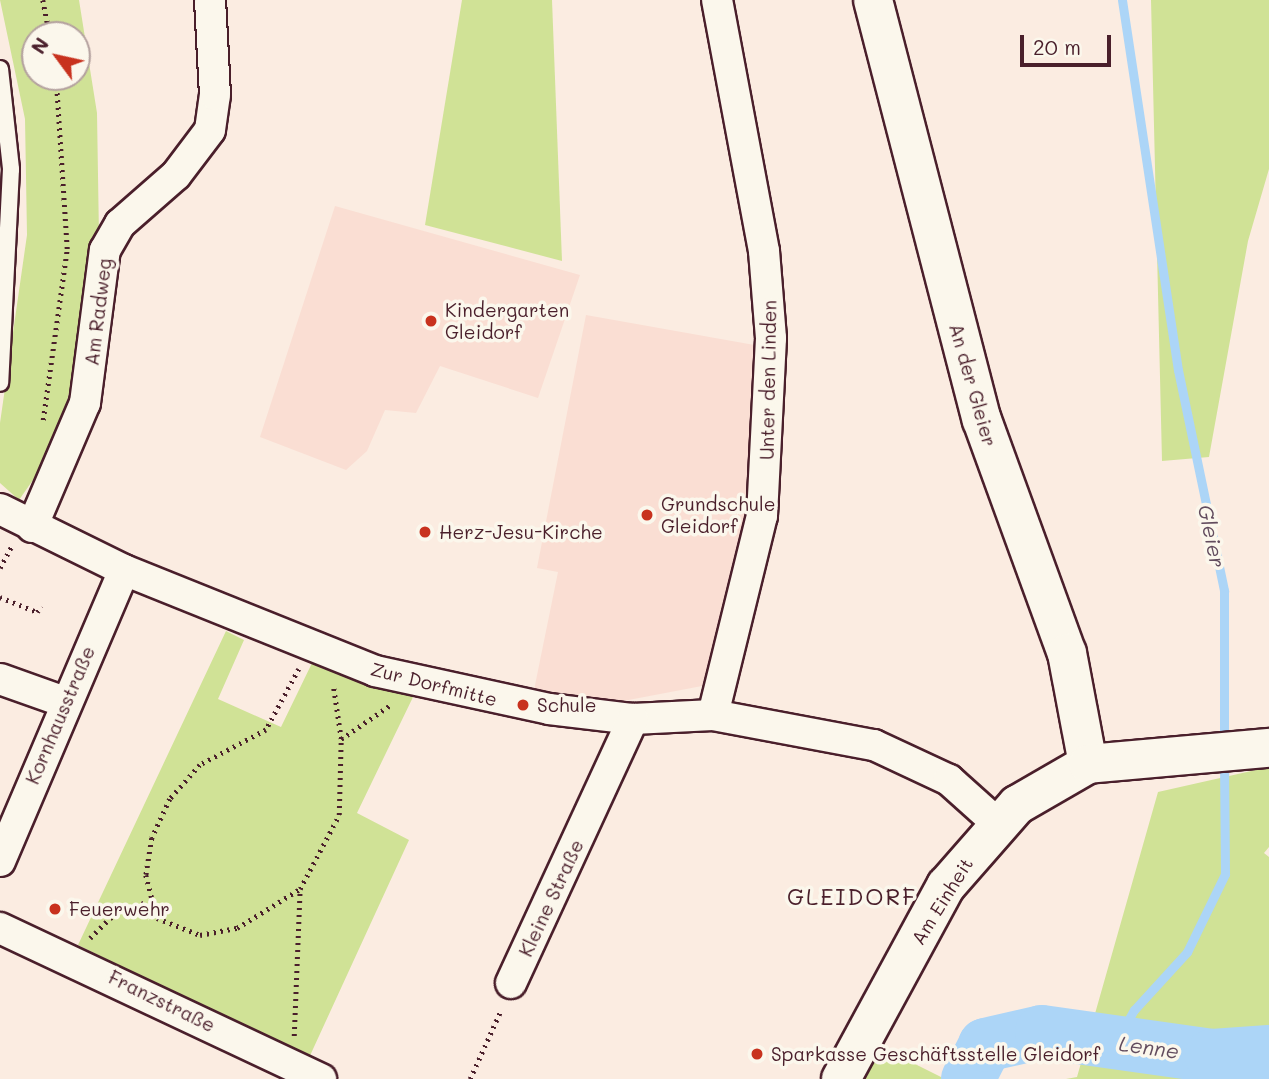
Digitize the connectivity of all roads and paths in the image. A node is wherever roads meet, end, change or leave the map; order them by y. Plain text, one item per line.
1 (43, 0) edge
2 (210, 0) edge
3 (717, 0) edge
4 (873, 0) edge
5 (47, 21) edge
6 (0, 69) edge
7 (57, 91) edge
8 (0, 383) edge
9 (42, 424) dead end
10 (0, 509) edge
11 (32, 527) junction
12 (124, 570) junction
13 (0, 597) edge
14 (41, 607) dead end
15 (318, 650) junction
16 (0, 679) edge
17 (421, 685) junction
18 (65, 702) junction
19 (713, 715) junction
20 (634, 719) junction
21 (341, 739) junction
22 (1266, 748) edge
23 (1088, 764) junction
24 (997, 823) junction
25 (0, 861) edge
26 (300, 888) junction
27 (148, 901) junction
28 (0, 928) edge
29 (90, 938) dead end
30 (511, 983) joint
31 (293, 1065) junction
32 (321, 1079) edge
33 (470, 1079) edge
34 (841, 1079) edge

1 - 5 path
2 - 11 street, Am Radweg
3 - 19 street, Unter den Linden
4 - 23 main road, An der Gleier
6 - 8 lane
7 - 9 path
10 - 11 street, Zur Dorfmitte
11 - 12 street, Zur Dorfmitte
12 - 15 street, Zur Dorfmitte
12 - 18 street, Kornhausstraße
13 - 14 path
15 - 17 street, Zur Dorfmitte
15 - 21 path
15 - 27 path
16 - 18 street
17 - 20 street, Zur Dorfmitte
17 - 21 path
18 - 25 street, Kornhausstraße
19 - 20 street, Zur Dorfmitte
19 - 24 street, Zur Dorfmitte
20 - 30 street, Kleine Straße
21 - 26 path
22 - 23 main road
23 - 24 main road, Am Einheit
24 - 34 main road, Am Einheit
26 - 27 path
26 - 31 path
27 - 29 path
28 - 31 street, Franzstraße
30 - 33 path
31 - 32 street, Franzstraße

